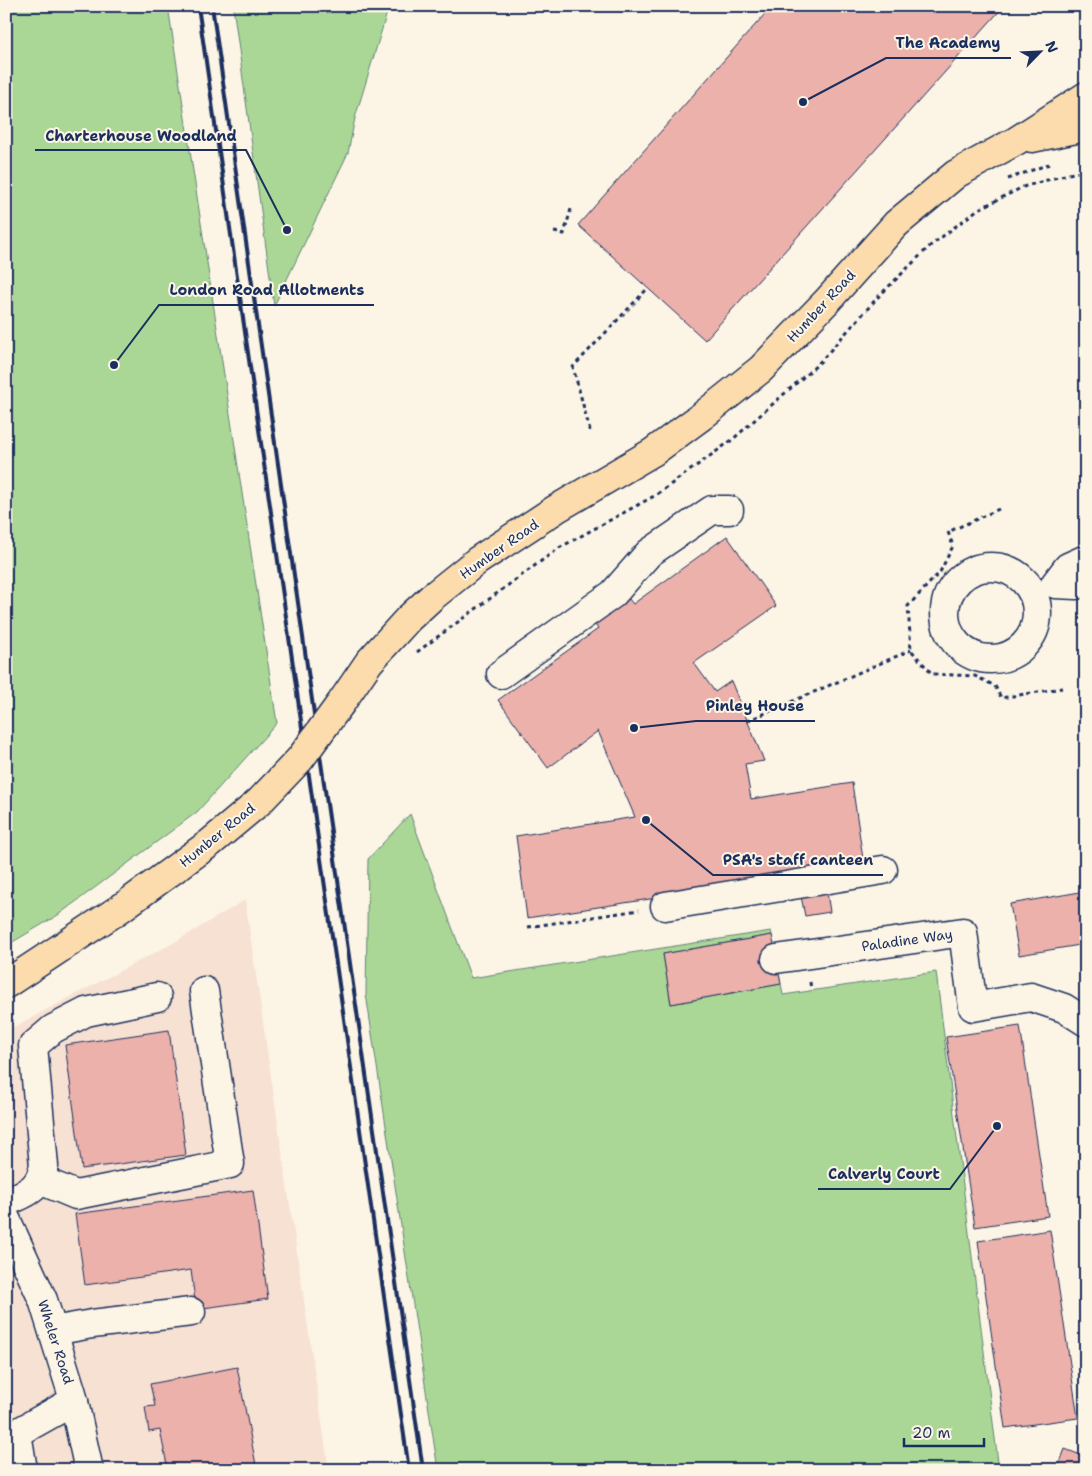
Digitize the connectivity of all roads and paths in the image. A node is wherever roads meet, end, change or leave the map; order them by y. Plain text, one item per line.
1 (1086, 96) edge
2 (1086, 127) edge
3 (1016, 141) junction
4 (571, 209) dead end
5 (554, 232) dead end
6 (648, 288) dead end
7 (590, 432) dead end
8 (999, 509) dead end
9 (729, 510) dead end
10 (1086, 559) edge
11 (1086, 581) edge
12 (911, 650) junction
13 (501, 674) dead end
14 (1062, 688) dead end
15 (747, 721) dead end
16 (883, 870) dead end
17 (665, 906) joint
18 (528, 927) dead end
19 (776, 959) dead end
20 (6, 984) edge
21 (204, 991) dead end
22 (156, 997) dead end
23 (1086, 1022) edge
24 (40, 1180) junction
25 (6, 1202) edge
26 (6, 1219) edge
27 (191, 1312) dead end
28 (53, 1331) junction
29 (74, 1401) junction
30 (23, 1470) edge
31 (89, 1470) edge

1 - 3 main road, Humber Road
2 - 3 main road, Humber Road
3 - 20 main road, Humber Road, bridge
4 - 5 path
6 - 7 path
8 - 12 path
9 - 13 street
10 - 11 street
12 - 14 path
12 - 15 path
16 - 17 street
17 - 18 path
19 - 23 street, Paladine Way
21 - 24 street
22 - 24 street
24 - 25 street
26 - 28 street, Wheler Road
27 - 28 street
28 - 29 street, Wheler Road
29 - 30 street
29 - 31 street, Wheler Road

